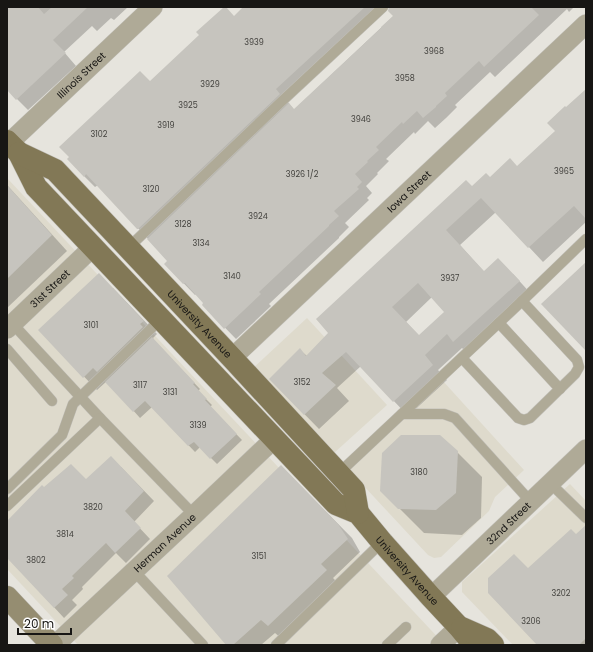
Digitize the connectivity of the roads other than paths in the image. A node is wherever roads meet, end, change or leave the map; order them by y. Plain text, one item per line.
1 (153, 7) edge
2 (383, 7) edge
3 (586, 24) edge
4 (12, 146) edge
5 (586, 239) edge
6 (93, 247) junction
7 (128, 248) junction
8 (522, 301) junction
9 (161, 319) junction
10 (499, 323) junction
11 (9, 324) edge
12 (7, 349) edge
13 (232, 358) junction
14 (462, 358) junction
15 (560, 389) junction
16 (81, 397) junction
17 (52, 401) dead end
18 (402, 414) junction
19 (100, 418) junction
20 (274, 438) junction
21 (586, 449) edge
22 (339, 473) junction
23 (550, 483) junction
24 (7, 489) edge
25 (530, 502) junction
26 (7, 506) edge
27 (358, 513) junction
28 (194, 515) junction
29 (586, 518) edge
30 (382, 542) junction
31 (134, 571) junction
32 (7, 597) edge
33 (431, 597) junction
34 (406, 627) dead end
35 (459, 627) junction
36 (52, 645) edge
37 (55, 645) edge
38 (202, 645) edge
39 (276, 645) edge
40 (387, 645) edge
41 (440, 645) edge
42 (474, 645) edge
43 (493, 645) edge

1 - 4 street, Illinois Street
2 - 7 lane
3 - 13 street, Iowa Street
4 - 6 main road, University Avenue
4 - 7 main road, University Avenue
5 - 8 lane
6 - 9 main road, University Avenue
6 - 11 street, 31st Street
7 - 13 main road, University Avenue
8 - 10 lane
8 - 15 lane
9 - 16 lane
9 - 20 main road, University Avenue
10 - 14 lane
10 - 15 lane
11 - 16 lane
12 - 17 lane
13 - 22 main road, University Avenue
14 - 15 lane
14 - 18 lane
16 - 19 lane
16 - 24 lane
18 - 22 lane
18 - 25 lane
19 - 26 lane
19 - 28 lane
20 - 27 main road, University Avenue
20 - 28 street, Herman Avenue
21 - 23 street, 32nd Street
22 - 27 main road, University Avenue
23 - 25 street, 32nd Street
23 - 29 lane
25 - 33 street, 32nd Street
27 - 30 main road, University Avenue
28 - 31 street, Herman Avenue
30 - 33 main road, University Avenue
30 - 39 lane
31 - 37 street, Herman Avenue
31 - 38 lane
32 - 36 street
33 - 35 main road, University Avenue
34 - 40 lane
35 - 41 street
35 - 42 main road, University Avenue
35 - 43 main road, University Avenue

